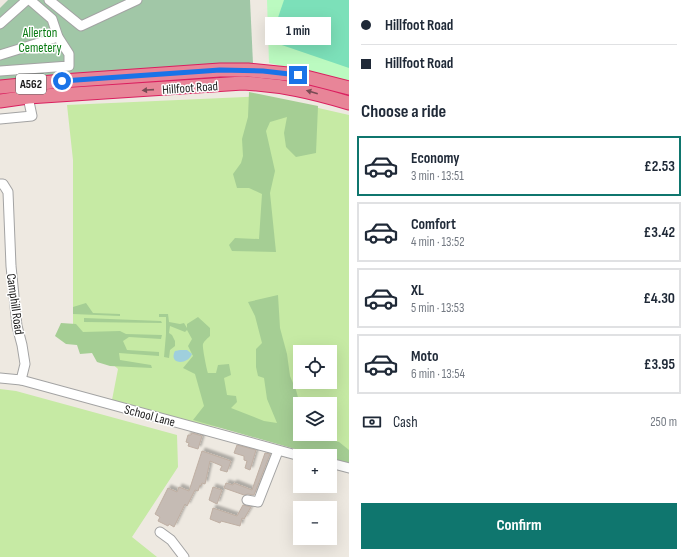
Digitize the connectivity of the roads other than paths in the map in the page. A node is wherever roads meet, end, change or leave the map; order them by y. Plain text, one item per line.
1 (29, 0) edge
2 (49, 0) edge
3 (137, 0) edge
4 (0, 24) edge
5 (58, 37) junction
6 (0, 55) edge
7 (253, 70) junction
8 (0, 71) edge
9 (253, 84) junction
10 (0, 87) edge
11 (349, 88) edge
12 (28, 97) junction
13 (0, 101) edge
14 (349, 103) edge
15 (0, 119) edge
16 (0, 184) edge
17 (0, 378) edge
18 (22, 380) junction
19 (278, 451) junction
20 (293, 454) edge
21 (337, 465) edge
22 (349, 468) edge
23 (247, 500) dead end
24 (160, 532) dead end
25 (184, 557) edge

1 - 4 street
1 - 5 street
2 - 3 street
5 - 6 street
5 - 8 street
7 - 9 street
7 - 10 highway, Hillfoot Road / A562
7 - 11 highway, Hillfoot Road / A562
9 -> 12 highway, Hillfoot Road / A562
14 -> 9 highway, Hillfoot Road / A562
12 - 13 highway, Hillfoot Road / A562
12 - 15 street
16 - 18 street, Camphill Road
17 - 18 street, School Lane
18 - 19 street, School Lane
19 - 20 street, School Lane
19 - 23 street
21 - 22 street
24 - 25 street

